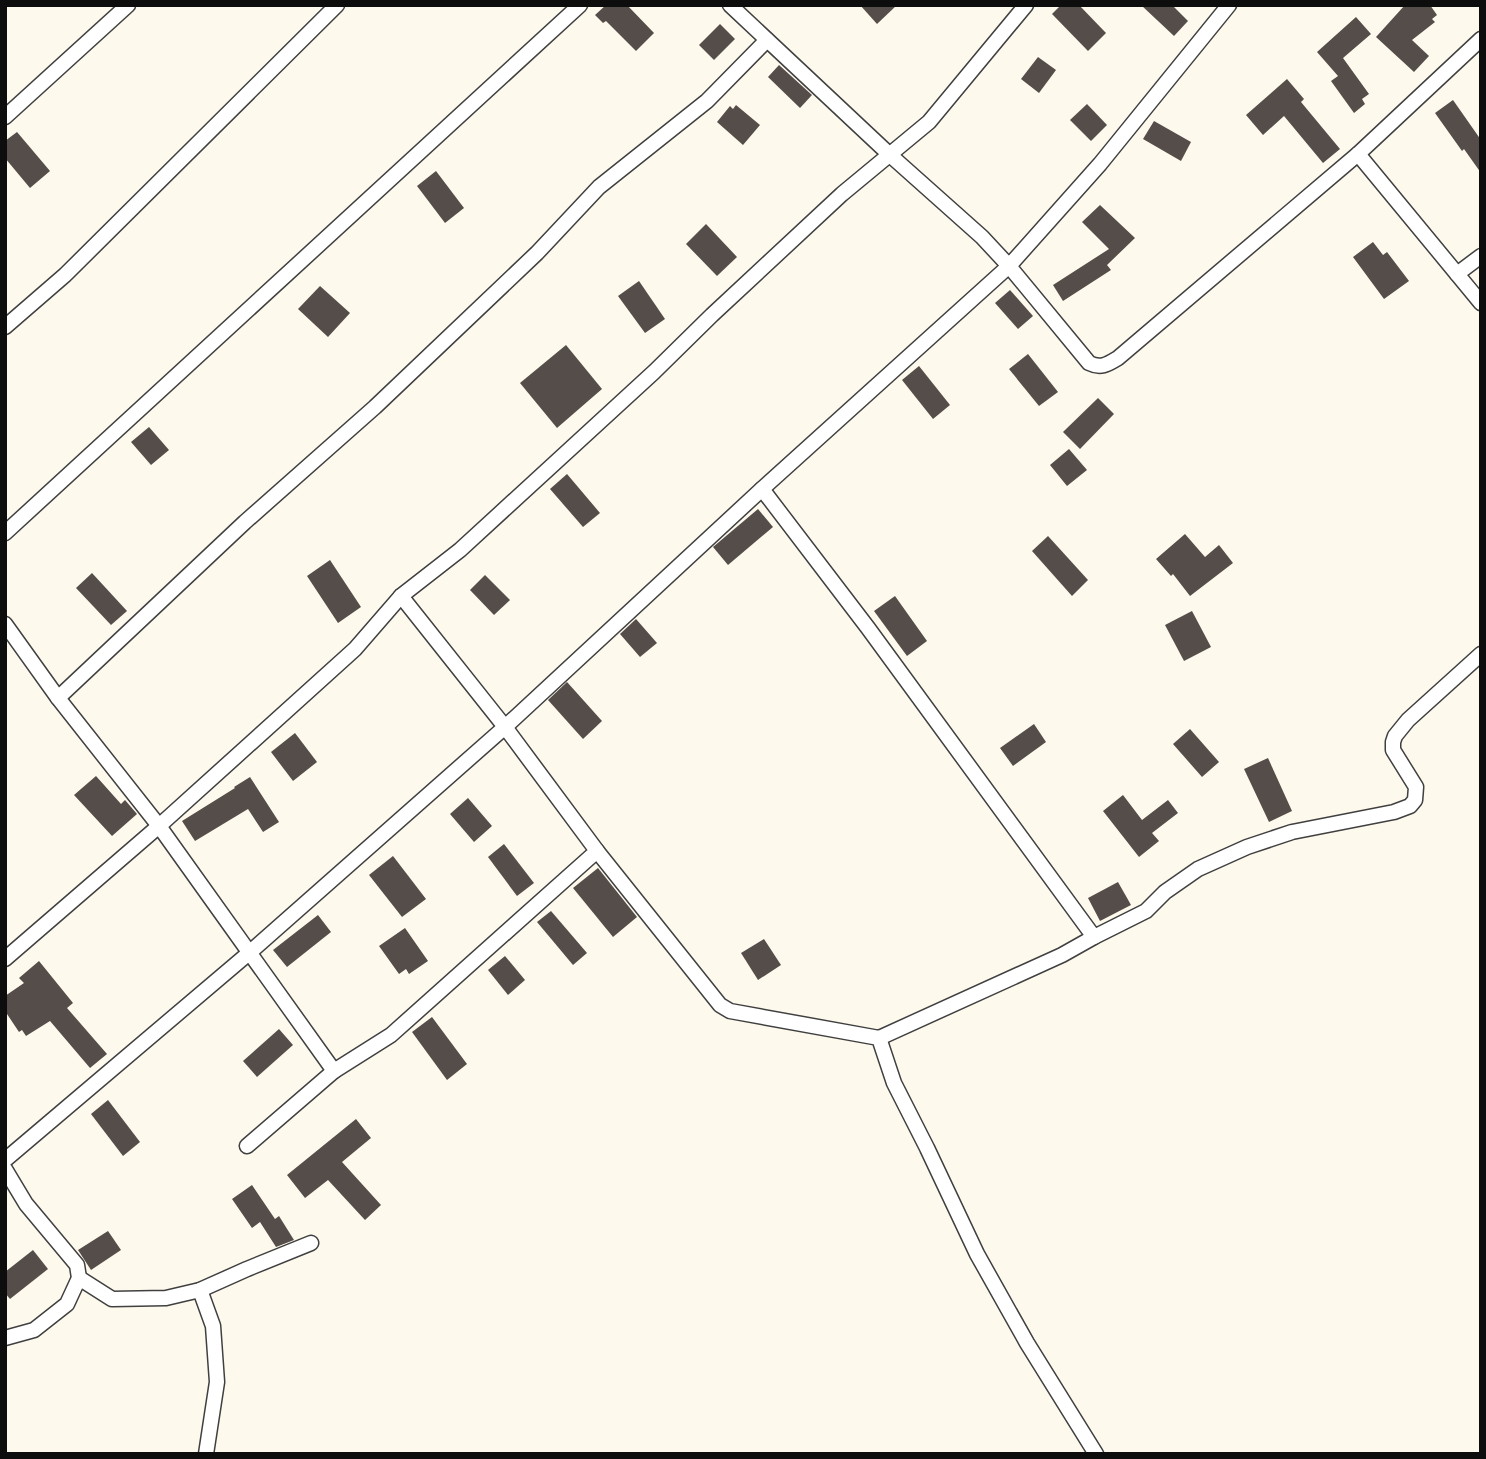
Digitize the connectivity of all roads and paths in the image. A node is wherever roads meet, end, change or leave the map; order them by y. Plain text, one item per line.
1 (128, 5) edge
2 (337, 5) edge
3 (580, 5) edge
4 (730, 5) edge
5 (1026, 5) edge
6 (1229, 5) edge
7 (1481, 39) edge
8 (767, 40) junction
9 (5, 117) edge
10 (1358, 154) junction
11 (890, 155) junction
12 (1481, 256) edge
13 (1009, 266) junction
14 (1457, 274) junction
15 (1481, 303) edge
16 (5, 327) edge
17 (762, 489) junction
18 (5, 533) edge
19 (401, 596) junction
20 (5, 624) edge
21 (1481, 654) edge
22 (58, 698) junction
23 (505, 727) junction
24 (159, 826) junction
25 (597, 851) junction
26 (1094, 937) junction
27 (248, 953) junction
28 (5, 959) edge
29 (879, 1038) junction
30 (334, 1071) junction
31 (247, 1146) dead end
32 (5, 1160) edge
33 (5, 1169) edge
34 (311, 1244) dead end
35 (79, 1278) junction
36 (200, 1290) junction
37 (5, 1338) edge
38 (206, 1454) edge
39 (1096, 1454) edge

1 - 9 street
2 - 16 street
3 - 18 street
4 - 8 street
5 - 11 street
6 - 13 street
7 - 10 street
8 - 11 street
8 - 22 street
10 - 13 street
10 - 14 street
11 - 13 street
11 - 19 street
12 - 14 street
13 - 17 street
14 - 15 street
17 - 23 street
17 - 26 street
19 - 23 street
19 - 24 street
20 - 22 street
21 - 26 street
22 - 24 street
23 - 25 street
23 - 27 street
24 - 27 street
24 - 28 street
25 - 29 street
25 - 30 street
26 - 29 street
27 - 30 street
27 - 32 street
29 - 39 street
30 - 31 street
33 - 35 street
34 - 36 street
35 - 36 street
35 - 37 street
36 - 38 street

